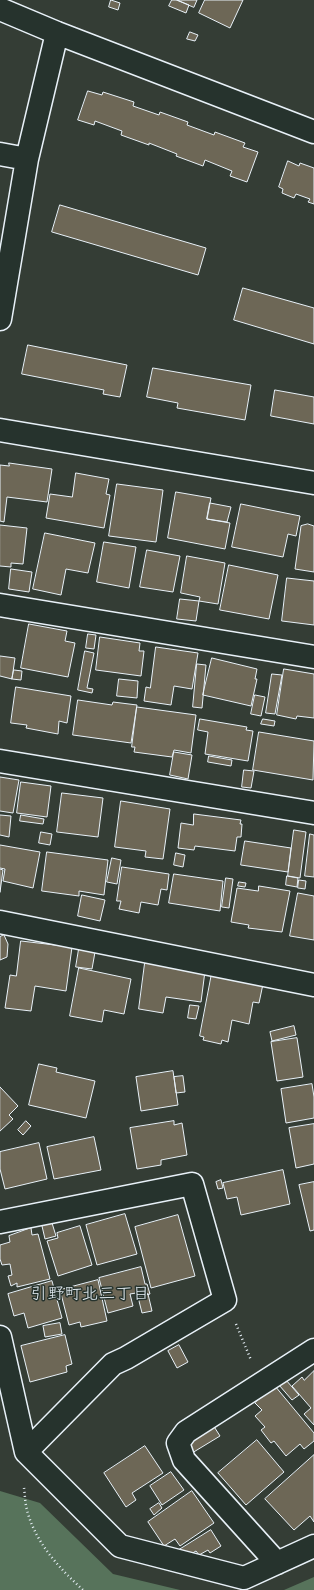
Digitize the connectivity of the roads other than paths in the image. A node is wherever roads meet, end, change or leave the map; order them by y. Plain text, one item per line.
1 (0, 9) edge
2 (57, 33) junction
3 (314, 132) edge
4 (0, 154) edge
5 (27, 159) junction
6 (0, 320) edge
7 (0, 430) edge
8 (314, 483) edge
9 (0, 605) edge
10 (314, 658) edge
11 (0, 761) edge
12 (314, 813) edge
13 (0, 922) edge
14 (314, 985) edge
15 (0, 1222) edge
16 (0, 1338) edge
17 (314, 1350) edge
18 (26, 1452) junction
19 (314, 1546) edge
20 (277, 1563) junction

1 - 2 street
2 - 3 street
2 - 5 street
4 - 5 street
5 - 6 street
7 - 8 street
9 - 10 street
11 - 12 street
13 - 14 street
15 - 18 street
16 - 18 street
17 - 20 street
18 - 20 street
19 - 20 street

